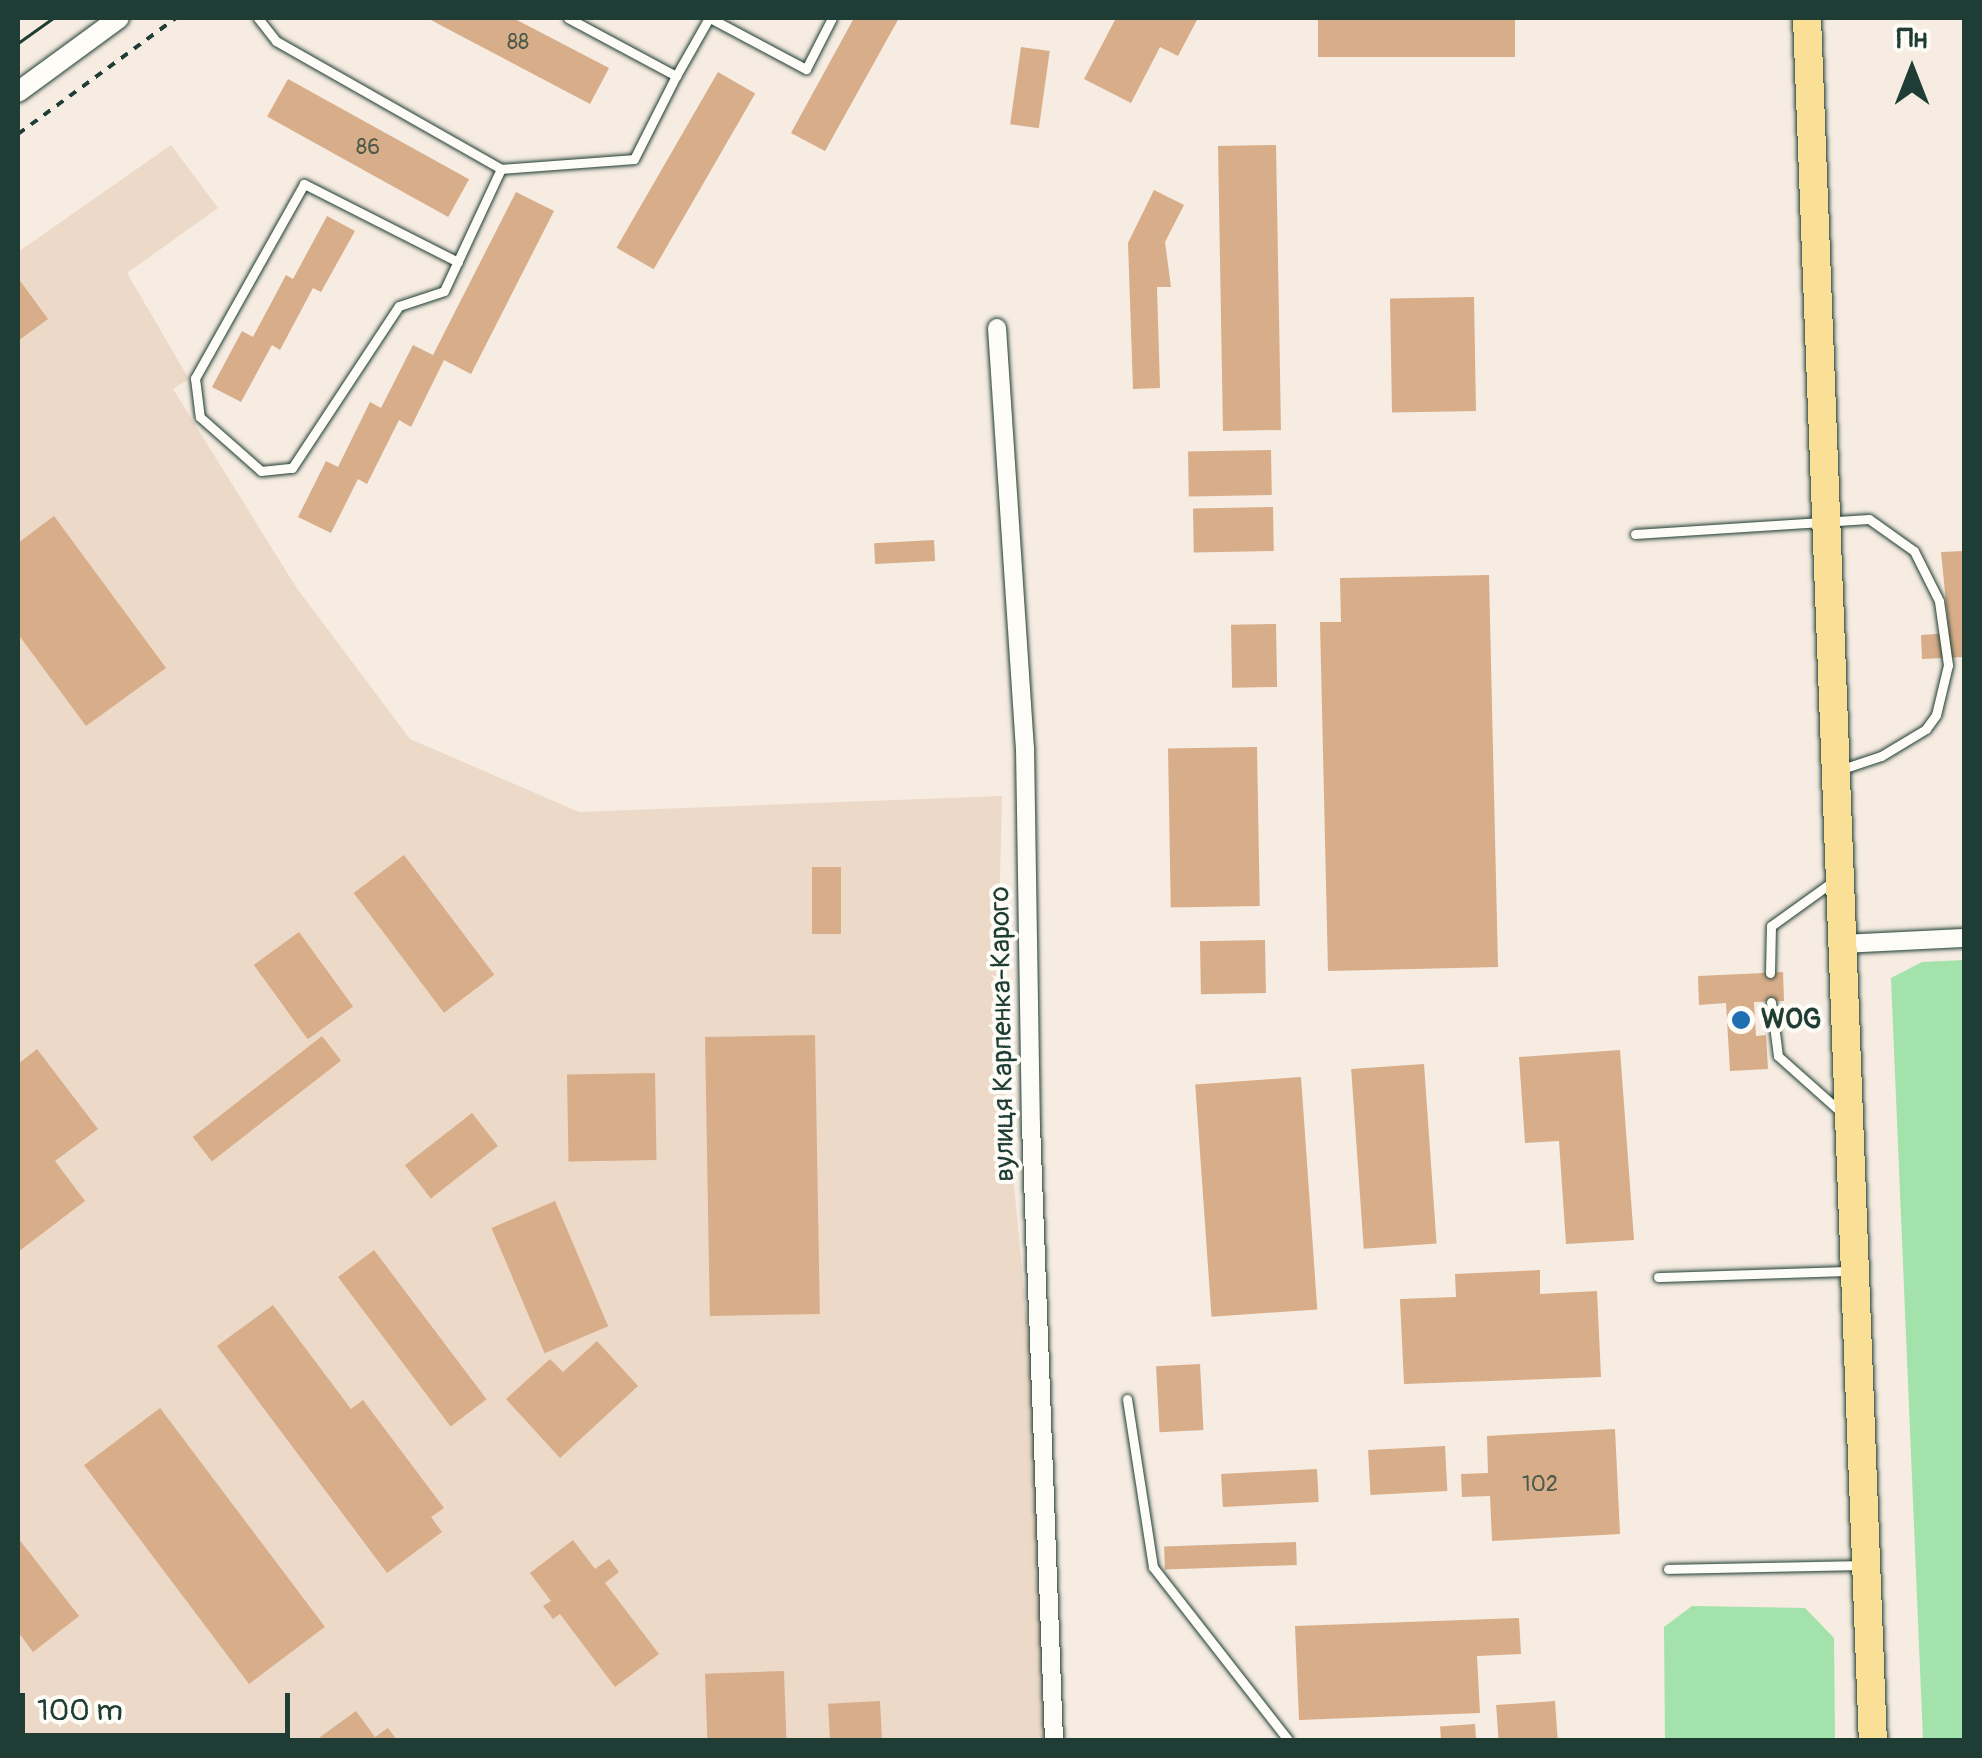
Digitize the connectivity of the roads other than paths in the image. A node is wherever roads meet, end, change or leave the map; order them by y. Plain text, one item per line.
1 (118, 18) edge
2 (258, 18) edge
3 (568, 18) edge
4 (710, 18) edge
5 (832, 18) edge
6 (1808, 18) edge
7 (676, 76) junction
8 (18, 92) edge
9 (502, 169) junction
10 (458, 262) junction
11 (996, 328) dead end
12 (1822, 519) junction
13 (1636, 534) dead end
14 (1832, 772) junction
15 (1837, 878) junction
16 (1964, 938) edge
17 (1842, 944) junction
18 (1770, 973) dead end
19 (1771, 1002) dead end
20 (1847, 1117) junction
21 (1856, 1271) junction
22 (1658, 1278) dead end
23 (1127, 1398) dead end
24 (1871, 1565) junction
25 (1668, 1569) dead end
26 (1054, 1740) edge
27 (1288, 1740) edge
28 (1873, 1740) edge

1 - 8 street
2 - 9 lane
3 - 7 lane
4 - 5 lane
4 - 7 lane
6 - 12 highway
7 - 9 lane
9 - 10 lane
10 - 10 lane
11 - 26 street, вулиця Карпенка-Карого
12 - 13 lane
12 - 14 highway
12 - 14 lane
14 - 15 highway
15 - 17 highway
15 - 18 lane
16 - 17 street
17 - 20 highway
19 - 20 lane
20 - 21 highway
21 - 22 lane
21 - 24 highway
23 - 27 lane
24 - 25 lane
24 - 28 highway

